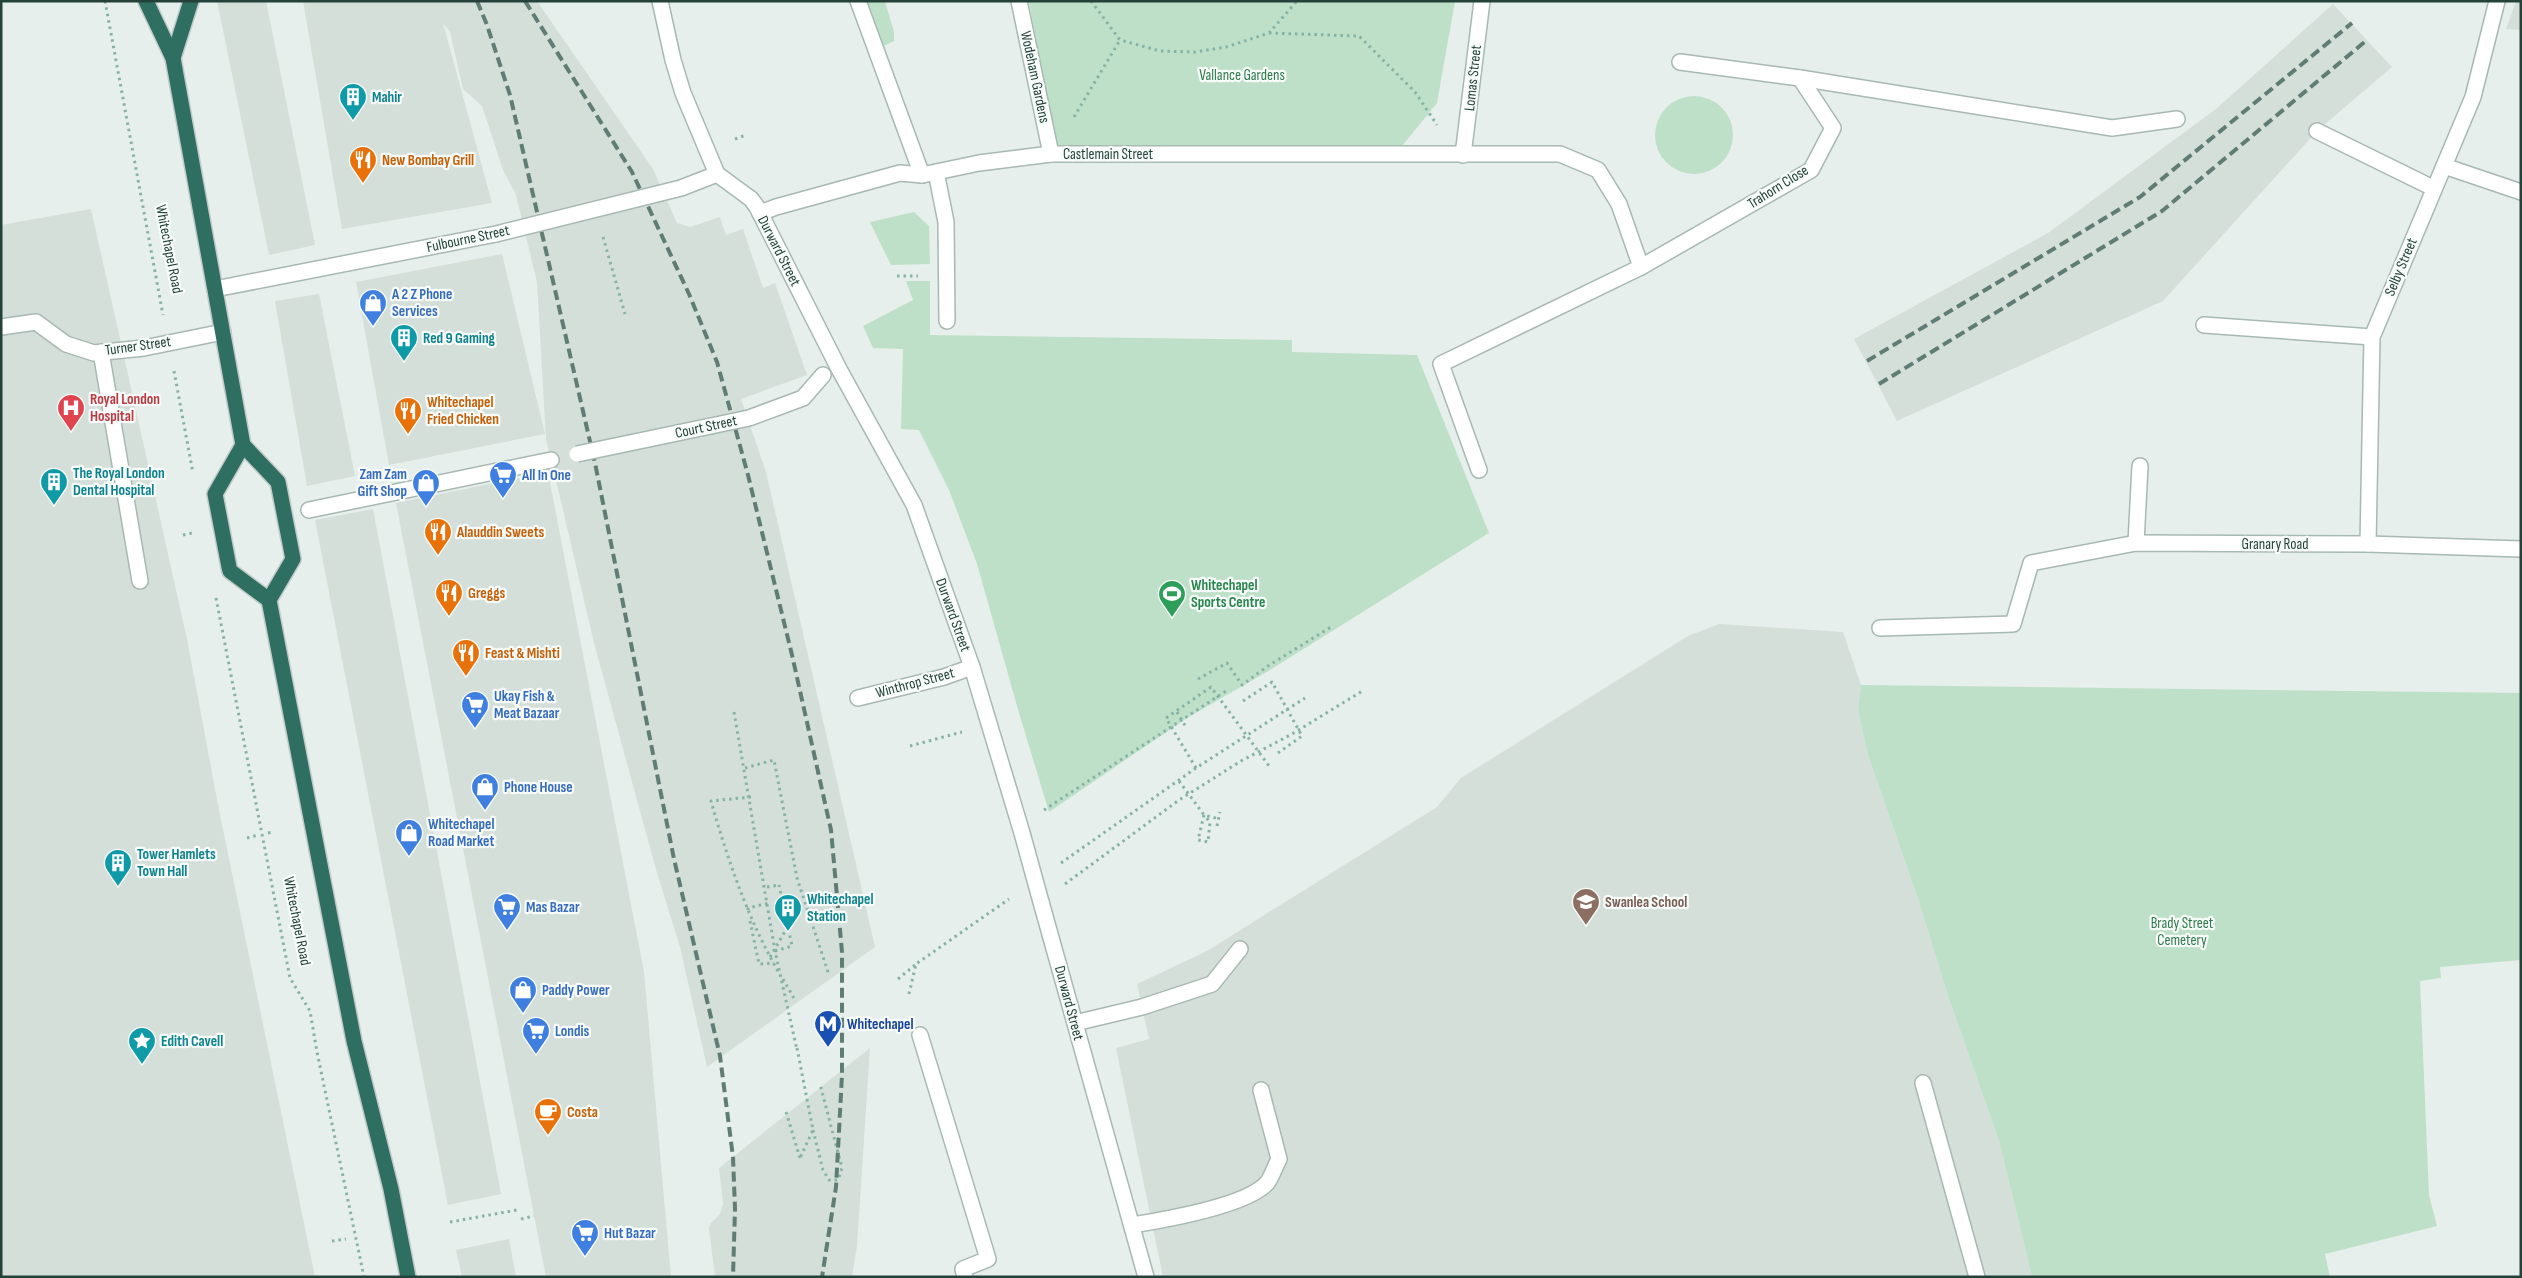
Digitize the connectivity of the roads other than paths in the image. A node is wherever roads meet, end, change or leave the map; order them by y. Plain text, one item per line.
1 (146, 1) edge
2 (191, 1) edge
3 (660, 1) edge
4 (858, 1) edge
5 (1019, 1) edge
6 (1482, 1) edge
7 (2497, 1) edge
8 (173, 58) junction
9 (1680, 62) dead end
10 (1800, 78) junction
11 (2177, 120) dead end
12 (2317, 130) dead end
13 (1051, 154) junction
14 (1464, 155) junction
15 (2444, 166) junction
16 (717, 174) junction
17 (929, 174) junction
18 (2433, 188) junction
19 (2521, 192) edge
20 (760, 213) junction
21 (1641, 267) junction
22 (215, 289) junction
23 (947, 321) dead end
24 (2204, 325) dead end
25 (1, 327) edge
26 (223, 332) junction
27 (2372, 337) junction
28 (101, 352) junction
29 (823, 375) dead end
30 (244, 445) junction
31 (577, 454) dead end
32 (551, 460) dead end
33 (2140, 466) dead end
34 (1479, 470) dead end
35 (309, 510) dead end
36 (2136, 543) junction
37 (2368, 544) junction
38 (2521, 549) edge
39 (140, 581) dead end
40 (270, 600) junction
41 (1880, 628) dead end
42 (972, 668) junction
43 (858, 698) dead end
44 (1240, 950) dead end
45 (1074, 1023) junction
46 (920, 1035) dead end
47 (1924, 1083) dead end
48 (1261, 1090) dead end
49 (1132, 1225) junction
50 (408, 1277) edge
51 (965, 1277) edge
52 (1146, 1277) edge
53 (1977, 1277) edge

1 - 8 highway
2 - 8 highway
3 - 16 street
4 - 17 street
5 - 13 street, Wodeham Gardens
6 - 14 street, Lomas Street
7 - 15 street, Selby Street
8 - 22 highway
9 - 10 street
10 - 11 street
10 - 21 street, Trahorn Close
12 - 18 street
13 - 14 street, Castlemain Street
13 - 17 street, Castlemain Street
14 - 21 street
15 - 18 street, Selby Street
15 - 19 street
16 - 20 street, Durward Street
16 - 22 street, Fulbourne Street, bridge
17 - 20 street, Castlemain Street
17 - 23 street
18 - 27 street, Selby Street
20 - 42 street, Durward Street
21 - 34 street
22 - 26 highway
24 - 27 street
25 - 28 street, Turner Street
26 - 28 street, Turner Street
26 - 30 highway
27 - 37 street, Selby Street
28 - 39 street
29 - 31 street, Court Street, bridge
30 - 40 highway
30 - 40 highway
32 - 35 street
33 - 36 street
36 - 37 street, Granary Road
36 - 41 street, Granary Road
37 - 38 street, Granary Road
40 - 50 highway
42 - 43 street, Winthrop Street
42 - 45 street, Durward Street, bridge
44 - 45 street
45 - 49 street, Durward Street
46 - 51 street
47 - 53 street
48 - 49 street
49 - 52 street, Durward Street

